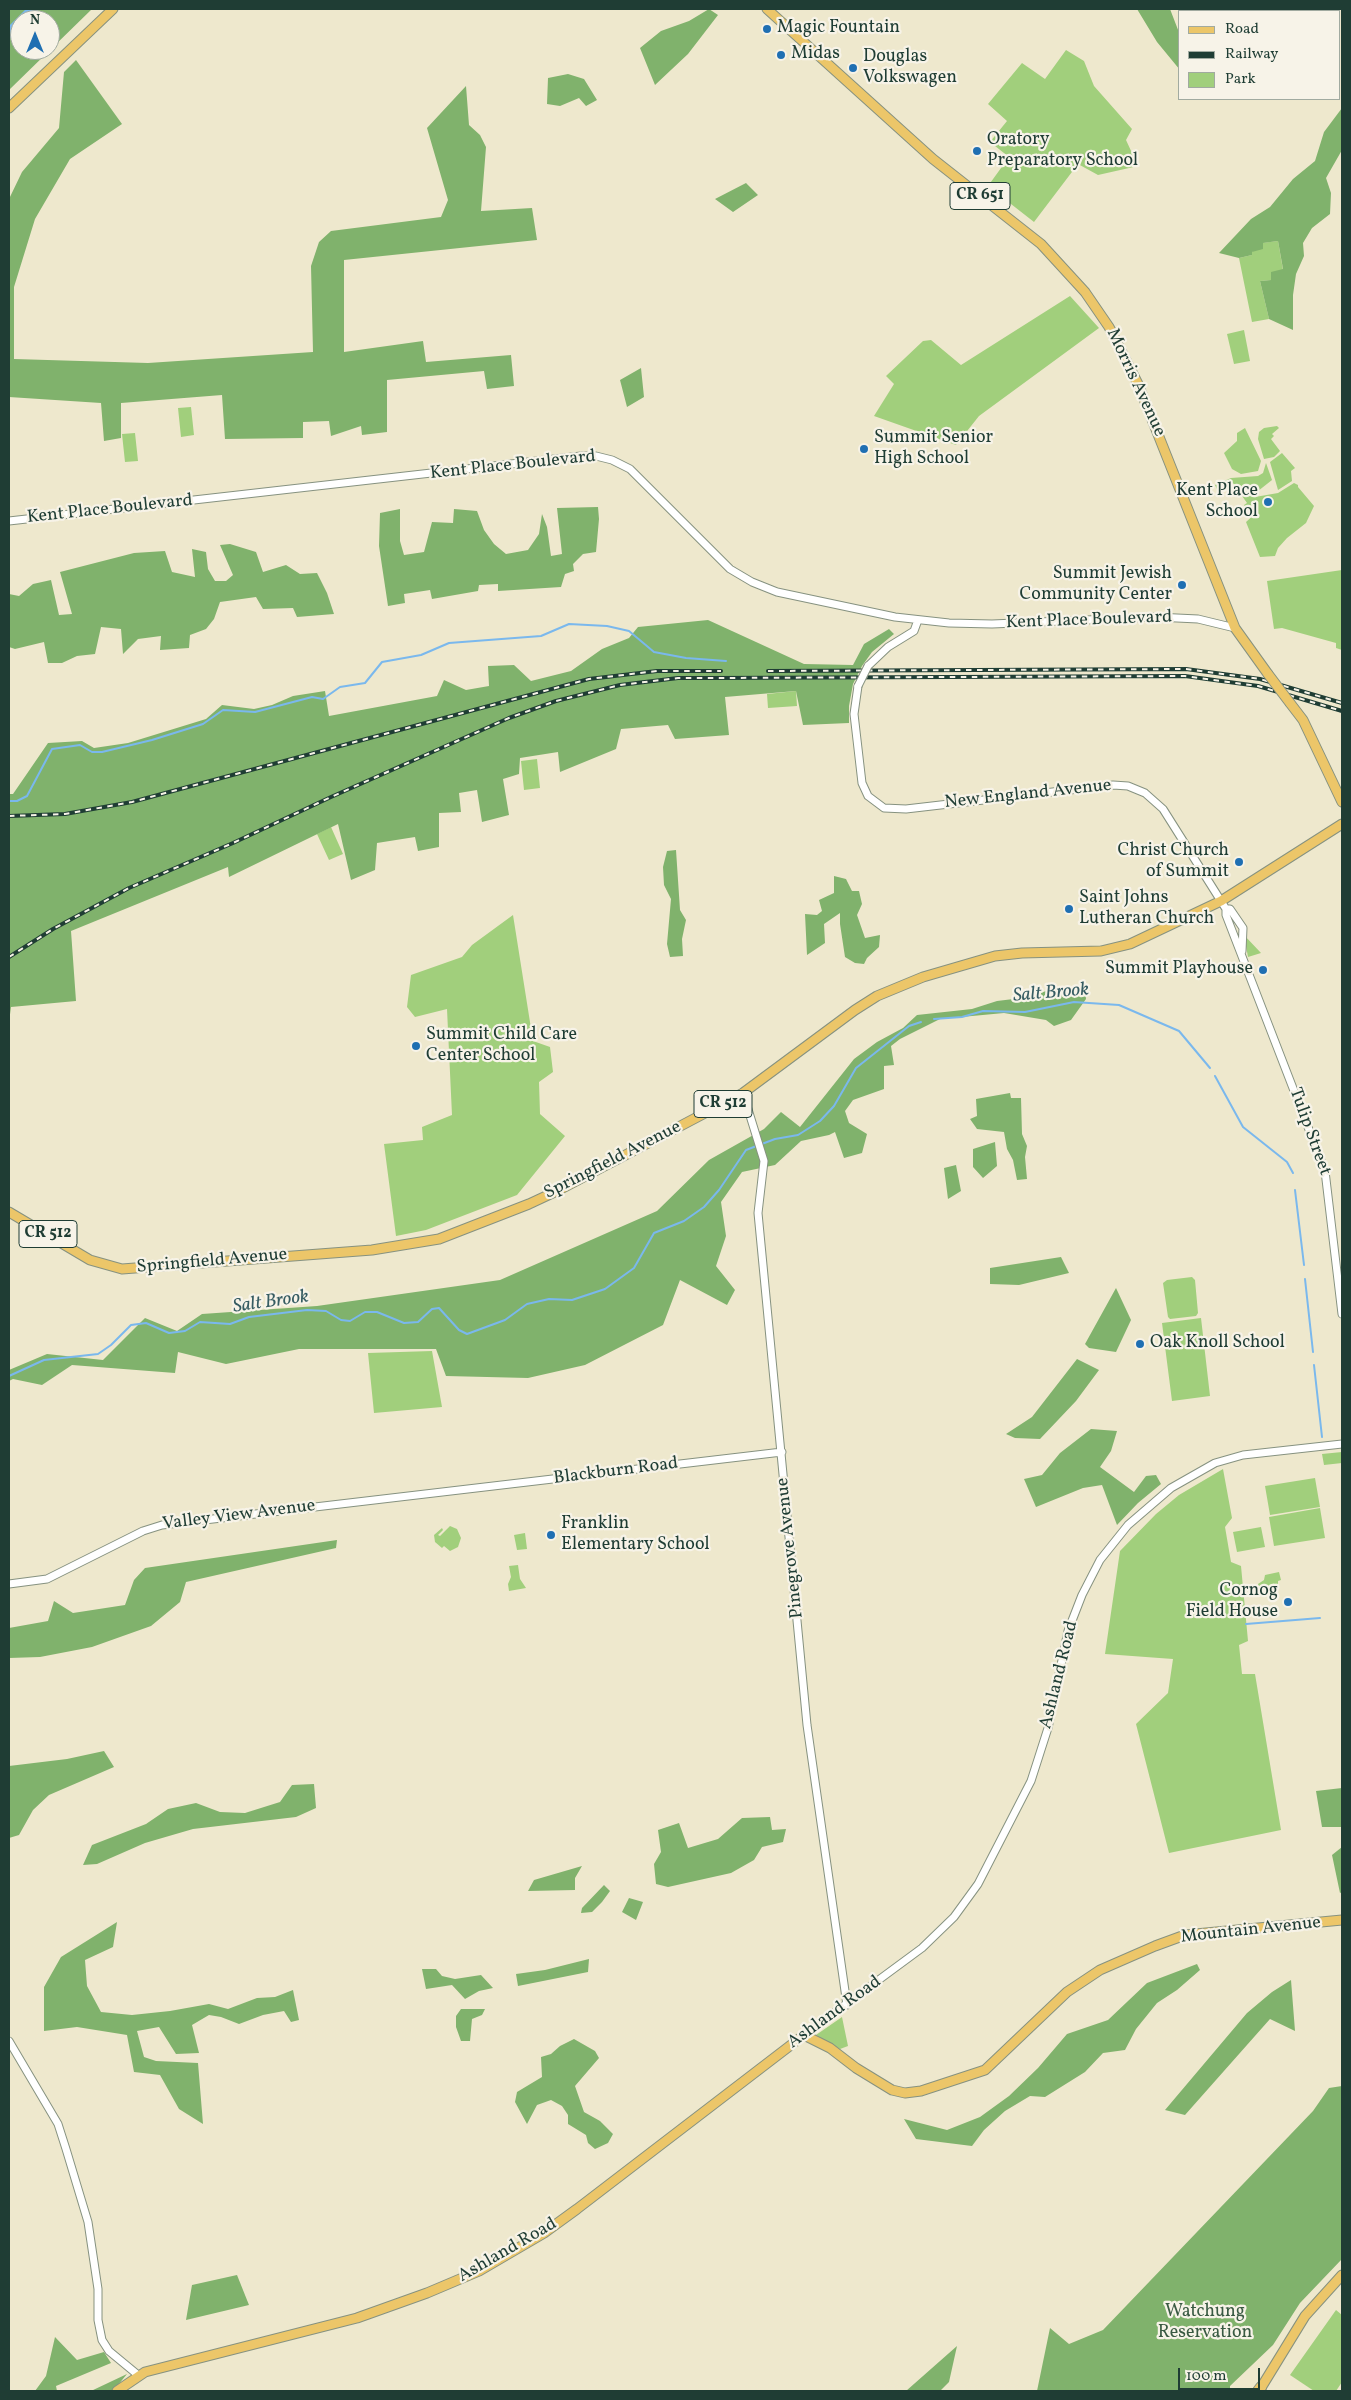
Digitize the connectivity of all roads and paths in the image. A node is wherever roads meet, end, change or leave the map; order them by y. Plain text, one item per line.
1 (113, 9) edge
2 (767, 9) edge
3 (9, 108) edge
4 (9, 522) edge
5 (918, 620) junction
6 (1235, 628) junction
7 (1342, 802) edge
8 (1342, 824) edge
9 (1224, 905) junction
10 (1243, 928) joint
11 (1243, 959) junction
12 (743, 1093) junction
13 (9, 1212) edge
14 (1342, 1314) edge
15 (1342, 1444) edge
16 (782, 1452) junction
17 (451, 1491) joint
18 (9, 1584) edge
19 (1342, 1920) edge
20 (847, 2005) junction
21 (804, 2035) junction
22 (9, 2041) edge
23 (1342, 2275) edge
24 (138, 2375) junction
25 (1259, 2390) edge
26 (117, 2391) edge

1 - 3 main road
2 - 6 main road, Morris Avenue / CR 651
4 - 5 street, Kent Place Boulevard
5 - 6 street, Kent Place Boulevard
5 - 9 street, New England Avenue, bridge
6 - 7 main road, Morris Avenue / CR 651, bridge
8 - 9 main road, Springfield Avenue / CR 512
9 - 10 street, New England Avenue
9 - 11 street, Tulip Street
9 - 12 main road, Springfield Avenue / CR 512
10 - 11 street, Tulip Street
11 - 14 street, Tulip Street
12 - 13 main road, Springfield Avenue / CR 512
12 - 16 street, Pinegrove Avenue
15 - 20 street, Ashland Road
16 - 17 street, Blackburn Road
16 - 20 street, Pinegrove Avenue
17 - 18 street, Valley View Avenue
19 - 21 main road, Mountain Avenue
20 - 21 street, Ashland Road
21 - 24 main road, Ashland Road
22 - 24 street
23 - 25 main road
24 - 26 main road, Ashland Road

